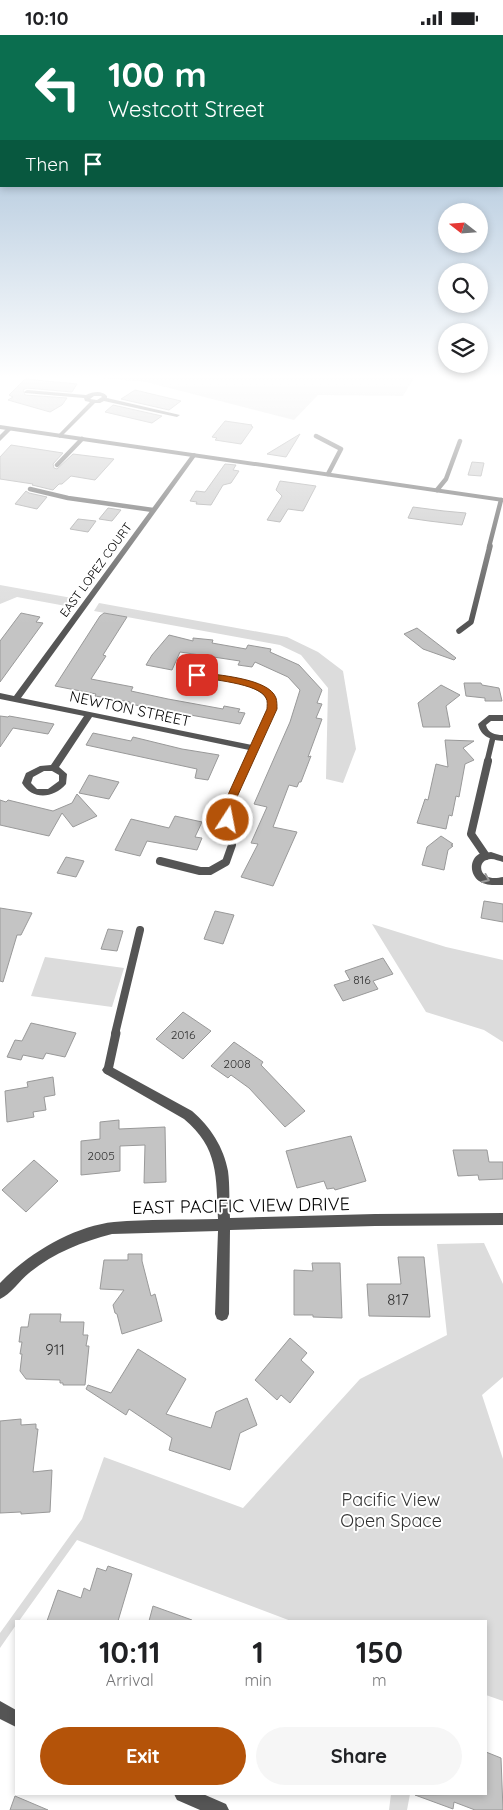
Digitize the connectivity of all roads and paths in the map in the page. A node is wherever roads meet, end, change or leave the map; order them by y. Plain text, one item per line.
1 (64, 459) edge
2 (191, 459) edge
3 (220, 459) edge
4 (336, 459) edge
5 (453, 459) edge
6 (58, 465) dead end
7 (328, 475) junction
8 (30, 489) dead end
9 (437, 490) junction
10 (502, 500) edge
11 (154, 510) junction
12 (459, 631) dead end
13 (197, 675) dead end
14 (0, 696) edge
15 (16, 699) junction
16 (89, 715) junction
17 (503, 718) edge
18 (493, 737) junction
19 (503, 738) edge
20 (254, 748) junction
21 (54, 768) dead end
22 (232, 797) joint
23 (486, 856) junction
24 (503, 859) edge
25 (160, 861) dead end
26 (503, 881) edge
27 (140, 930) dead end
28 (108, 1070) joint
29 (503, 1219) edge
30 (224, 1225) junction
31 (0, 1293) edge
32 (222, 1313) dead end
33 (0, 1709) edge
34 (15, 1718) edge
35 (185, 1795) edge
36 (220, 1810) edge

1 - 6 lane
2 - 11 street, EAST LOPEZ COURT
3 - 7 street
4 - 7 lane
5 - 9 lane
7 - 9 street
8 - 11 lane
9 - 10 street
10 - 12 lane
11 - 15 street, EAST LOPEZ COURT
13 - 20 street
14 - 15 street, NEWTON STREET
15 - 16 street, NEWTON STREET
16 - 20 street, NEWTON STREET
16 - 21 street
17 - 18 street
18 - 19 street
18 - 23 lane
20 - 22 street
22 - 25 lane
23 - 24 street
23 -> 26 street
27 - 28 lane
28 - 30 street
29 - 30 street, EAST PACIFIC VIEW DRIVE
30 - 31 street, EAST PACIFIC VIEW DRIVE
30 - 32 street
33 - 34 street
35 - 36 street

